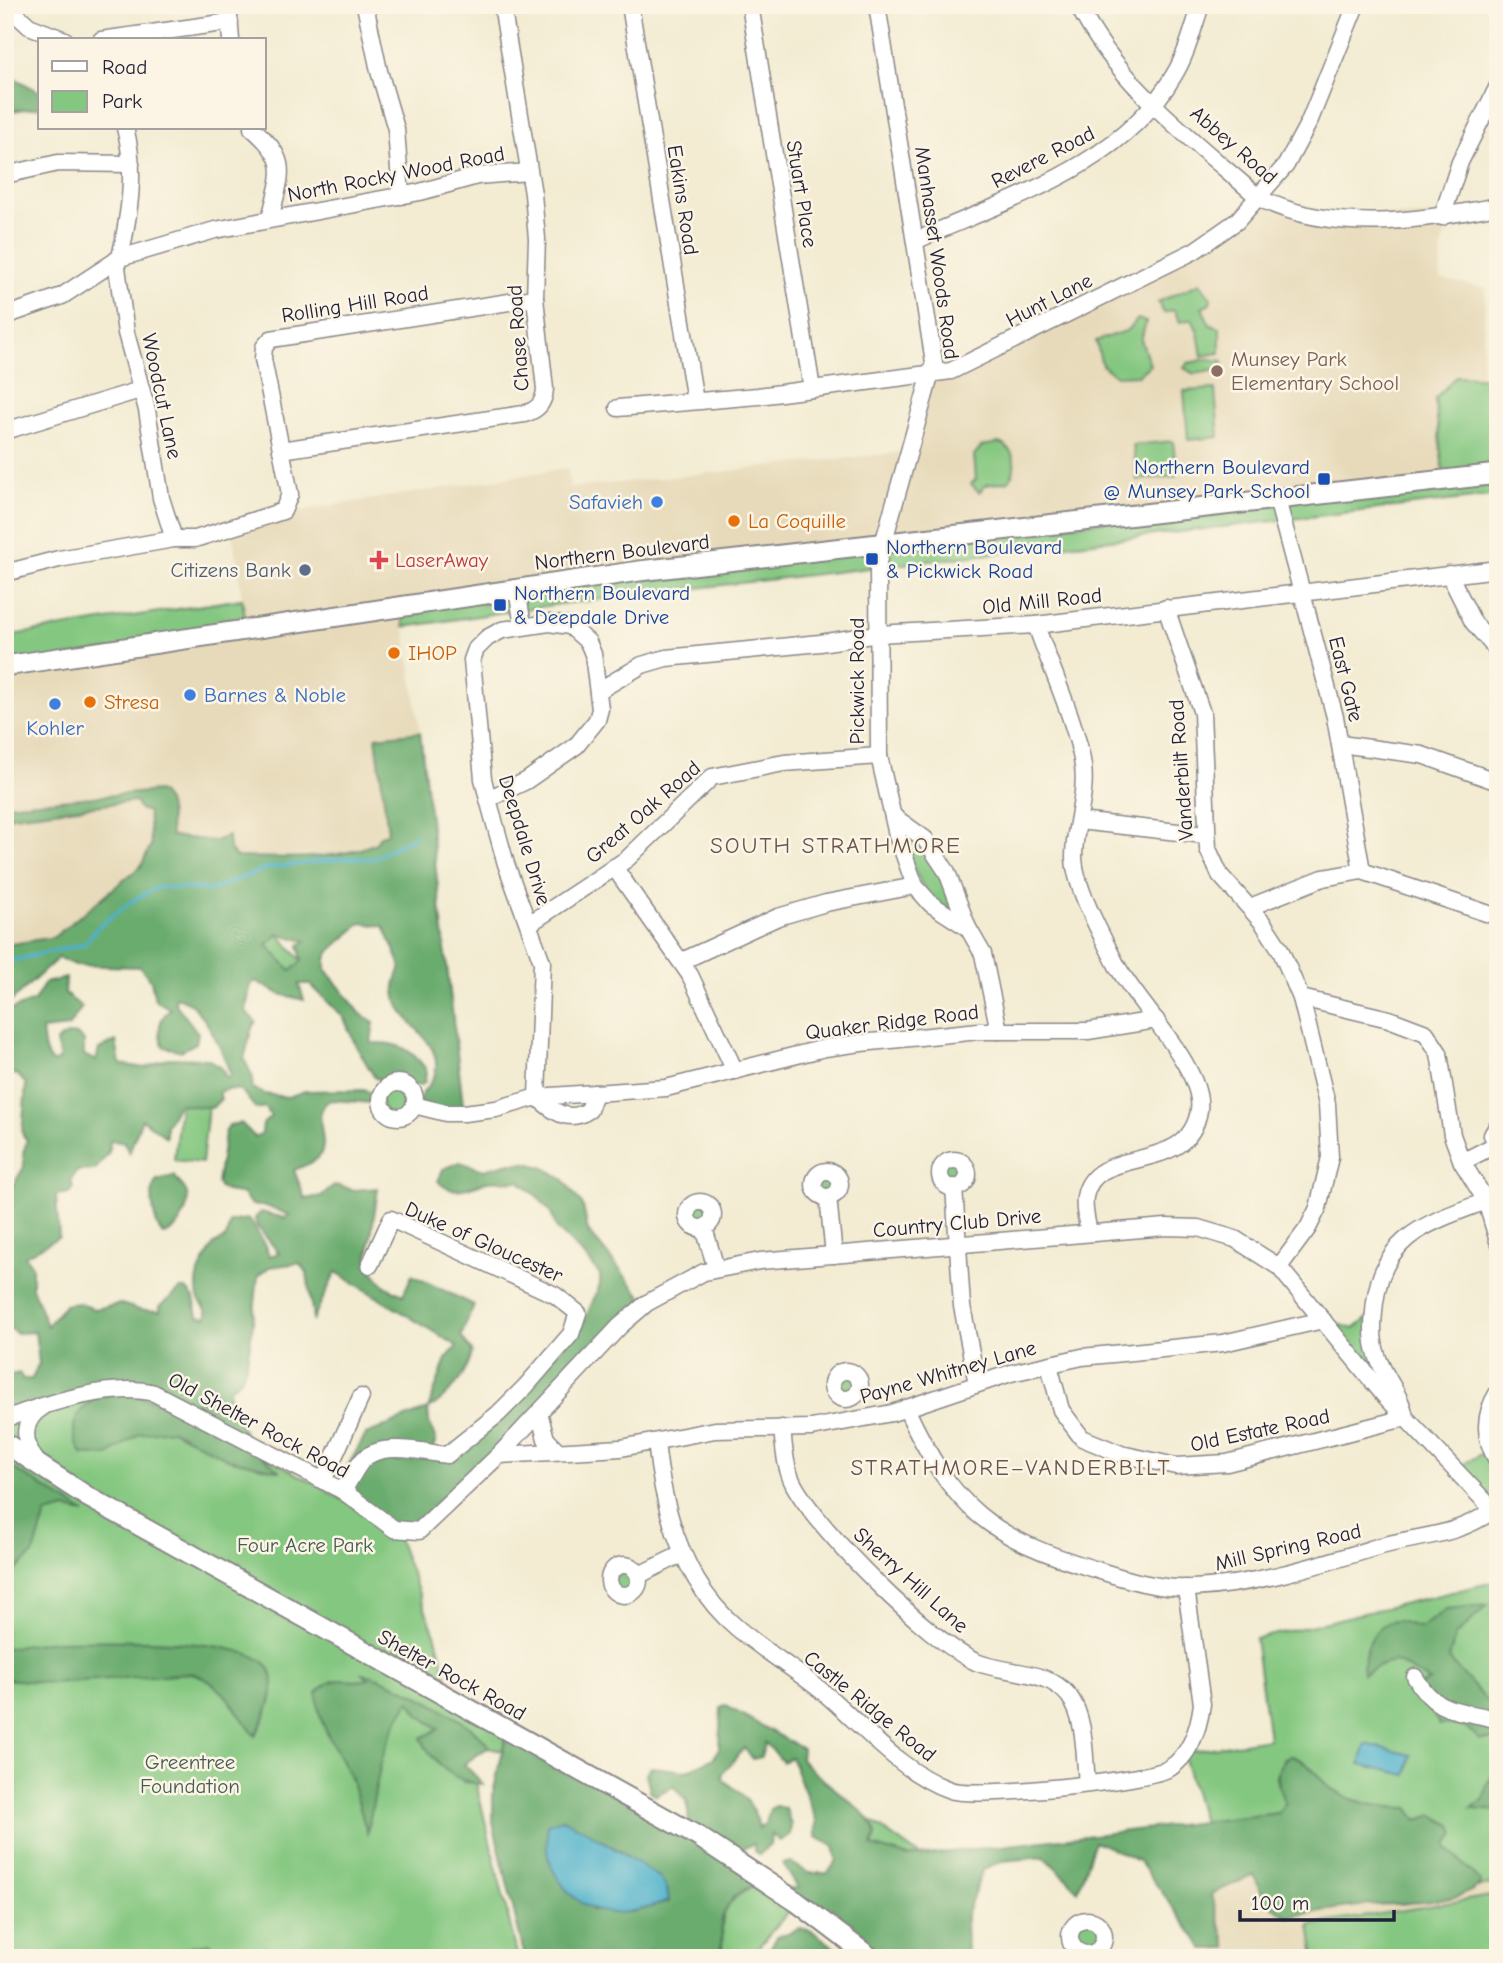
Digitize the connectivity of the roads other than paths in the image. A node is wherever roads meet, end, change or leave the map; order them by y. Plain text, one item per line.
1 (6, 5) edge
2 (365, 5) edge
3 (502, 5) edge
4 (630, 5) edge
5 (750, 5) edge
6 (877, 5) edge
7 (1078, 5) edge
8 (1200, 5) edge
9 (1356, 5) edge
10 (229, 13) edge
11 (60, 38) edge
12 (110, 38) edge
13 (231, 38) edge
14 (1498, 86) edge
15 (1153, 103) junction
16 (125, 130) edge
17 (254, 130) edge
18 (131, 164) junction
19 (529, 172) junction
20 (5, 175) edge
21 (401, 196) junction
22 (1259, 198) junction
23 (1498, 206) edge
24 (1442, 217) junction
25 (270, 219) junction
26 (915, 241) junction
27 (118, 259) junction
28 (535, 298) junction
29 (5, 316) edge
30 (933, 374) junction
31 (812, 389) junction
32 (140, 390) junction
33 (695, 401) junction
34 (618, 408) dead end
35 (5, 431) edge
36 (281, 450) junction
37 (1498, 474) edge
38 (1277, 499) junction
39 (174, 539) junction
40 (884, 544) junction
41 (1498, 569) edge
42 (5, 573) edge
43 (1449, 574) junction
44 (517, 589) junction
45 (1302, 591) junction
46 (1166, 608) junction
47 (523, 625) junction
48 (1037, 625) junction
49 (878, 634) junction
50 (1498, 651) edge
51 (5, 666) edge
52 (598, 691) junction
53 (1340, 744) junction
54 (879, 756) junction
55 (1498, 782) edge
56 (488, 799) junction
57 (893, 816) junction
58 (1079, 821) junction
59 (1205, 835) junction
60 (614, 867) junction
61 (1362, 871) junction
62 (915, 886) junction
63 (1250, 908) junction
64 (1498, 917) edge
65 (529, 924) junction
66 (968, 928) junction
67 (682, 961) junction
68 (1301, 998) junction
69 (1156, 1020) junction
70 (999, 1031) junction
71 (735, 1071) junction
72 (537, 1097) junction
73 (414, 1105) dead end
74 (1498, 1125) edge
75 (1497, 1146) edge
76 (1462, 1162) junction
77 (954, 1188) dead end
78 (828, 1197) dead end
79 (1486, 1201) junction
80 (704, 1228) dead end
81 (1089, 1233) junction
82 (1498, 1241) edge
83 (958, 1244) junction
84 (834, 1255) junction
85 (370, 1265) dead end
86 (1279, 1267) junction
87 (716, 1268) junction
88 (1323, 1320) junction
89 (1049, 1365) junction
90 (977, 1384) junction
91 (1498, 1392) edge
92 (360, 1397) dead end
93 (848, 1399) dead end
94 (49, 1404) junction
95 (906, 1408) junction
96 (538, 1412) junction
97 (1405, 1418) junction
98 (5, 1419) edge
99 (851, 1420) junction
100 (782, 1429) junction
101 (656, 1442) junction
102 (5, 1443) edge
103 (558, 1451) junction
104 (499, 1455) junction
105 (1498, 1462) edge
106 (46, 1471) junction
107 (323, 1481) junction
108 (343, 1491) junction
109 (1496, 1512) edge
110 (402, 1531) joint
111 (682, 1554) junction
112 (639, 1575) dead end
113 (1186, 1588) junction
114 (1415, 1677) dead end
115 (1498, 1720) edge
116 (1087, 1783) junction
117 (871, 1958) edge

1 - 11 street
2 - 21 street
3 - 19 street, Chase Road
4 - 33 street, Eakins Road
5 - 31 street, Stuart Place
6 - 26 street, Manhasset Woods Road
7 - 15 street, Abbey Road
8 - 15 street, Revere Road
9 - 22 street, Hunt Lane
10 - 12 street
10 - 13 street
14 - 24 street
15 - 22 street, Abbey Road
15 - 26 street, Revere Road
16 - 18 street, Woodcut Lane
17 - 25 street
18 - 20 street
18 - 27 street, Woodcut Lane
19 - 21 street, North Rocky Wood Road
19 - 28 street, Chase Road
21 - 25 street, North Rocky Wood Road
22 - 24 street, Abbey Road
22 - 30 street, Hunt Lane
23 - 24 street, Abbey Road
25 - 27 street, North Rocky Wood Road
26 - 30 street, Manhasset Woods Road
27 - 29 street, North Rocky Wood Road
27 - 32 street, Woodcut Lane
28 - 36 street, Chase Road
28 - 36 street, Rolling Hill Road
30 - 31 street, Hunt Lane
30 - 40 street, Manhasset Woods Road
31 - 33 street, Hunt Lane
32 - 35 street
32 - 39 street, Woodcut Lane
33 - 34 street, Hunt Lane
36 - 39 street, Rolling Hill Road
37 - 38 main road, Northern Boulevard
38 - 40 main road, Northern Boulevard
38 - 45 street, East Gate
39 - 42 street, Rolling Hill Road
40 - 44 main road, Northern Boulevard
40 - 49 street, Pickwick Road
41 - 43 street, Old Mill Road
43 - 45 street, Old Mill Road
43 - 50 street
44 - 47 street
44 - 51 main road, Northern Boulevard
45 - 46 street, Old Mill Road
45 - 53 street, East Gate
46 - 48 street, Old Mill Road
46 - 59 street, Vanderbilt Road
47 - 52 street, Deepdale Drive
47 - 56 street, Deepdale Drive
48 - 49 street, Old Mill Road
48 - 58 street
49 - 52 street, Old Mill Road
49 - 54 street, Pickwick Road
52 - 56 street
53 - 55 street
53 - 61 street, East Gate
54 - 57 street, Pickwick Road
54 - 60 street, Great Oak Road
56 - 65 street, Deepdale Drive
57 - 62 street, Pickwick Road
57 - 66 street, Pickwick Road
58 - 59 street
58 - 69 street
59 - 63 street, Vanderbilt Road
60 - 65 street, Great Oak Road
60 - 67 street
61 - 63 street
61 - 64 street
62 - 66 street, Pickwick Road
62 - 67 street
63 - 68 street, Vanderbilt Road
65 - 72 street, Deepdale Drive
66 - 70 street, Pickwick Road
67 - 71 street
68 - 76 street
68 - 86 street, Vanderbilt Road
69 - 70 street, Quaker Ridge Road
69 - 81 street
70 - 71 street, Quaker Ridge Road
71 - 72 street, Quaker Ridge Road
72 - 73 street, Quaker Ridge Road
74 - 75 street
75 - 76 street
76 - 79 street
77 - 83 street
78 - 84 street
79 - 82 street
79 - 97 street
80 - 87 street
81 - 83 street, Country Club Drive
81 - 86 street, Country Club Drive
83 - 84 street, Country Club Drive
83 - 90 street
84 - 87 street, Country Club Drive
85 - 108 street, Duke of Gloucester
86 - 88 street, Country Club Drive
87 - 96 street, Country Club Drive
88 - 89 street, Payne Whitney Lane
88 - 97 street, Country Club Drive
89 - 90 street, Payne Whitney Lane
89 - 97 street, Old Estate Road
90 - 95 street, Payne Whitney Lane
91 - 105 street
92 - 107 street
93 - 99 street
94 - 98 street, Old Shelter Rock Road
94 - 106 street
94 - 107 street, Old Shelter Rock Road
95 - 99 street, Payne Whitney Lane
95 - 113 street, Mill Spring Road
96 - 103 street
96 - 104 street, Country Club Drive
97 - 109 street, Country Club Drive
99 - 100 street, Payne Whitney Lane
100 - 101 street, Payne Whitney Lane
100 - 116 street, Sherry Hill Lane
101 - 103 street, Payne Whitney Lane
101 - 111 street, Castle Ridge Road
102 - 106 main road, Shelter Rock Road
103 - 104 street, Payne Whitney Lane
104 - 110 street, Country Club Drive
106 - 117 main road, Shelter Rock Road
107 - 108 street, Old Shelter Rock Road
108 - 110 street, Old Shelter Rock Road
109 - 113 street, Mill Spring Road
111 - 112 street
111 - 116 street, Castle Ridge Road
113 - 116 street, Castle Ridge Road
114 - 115 street

